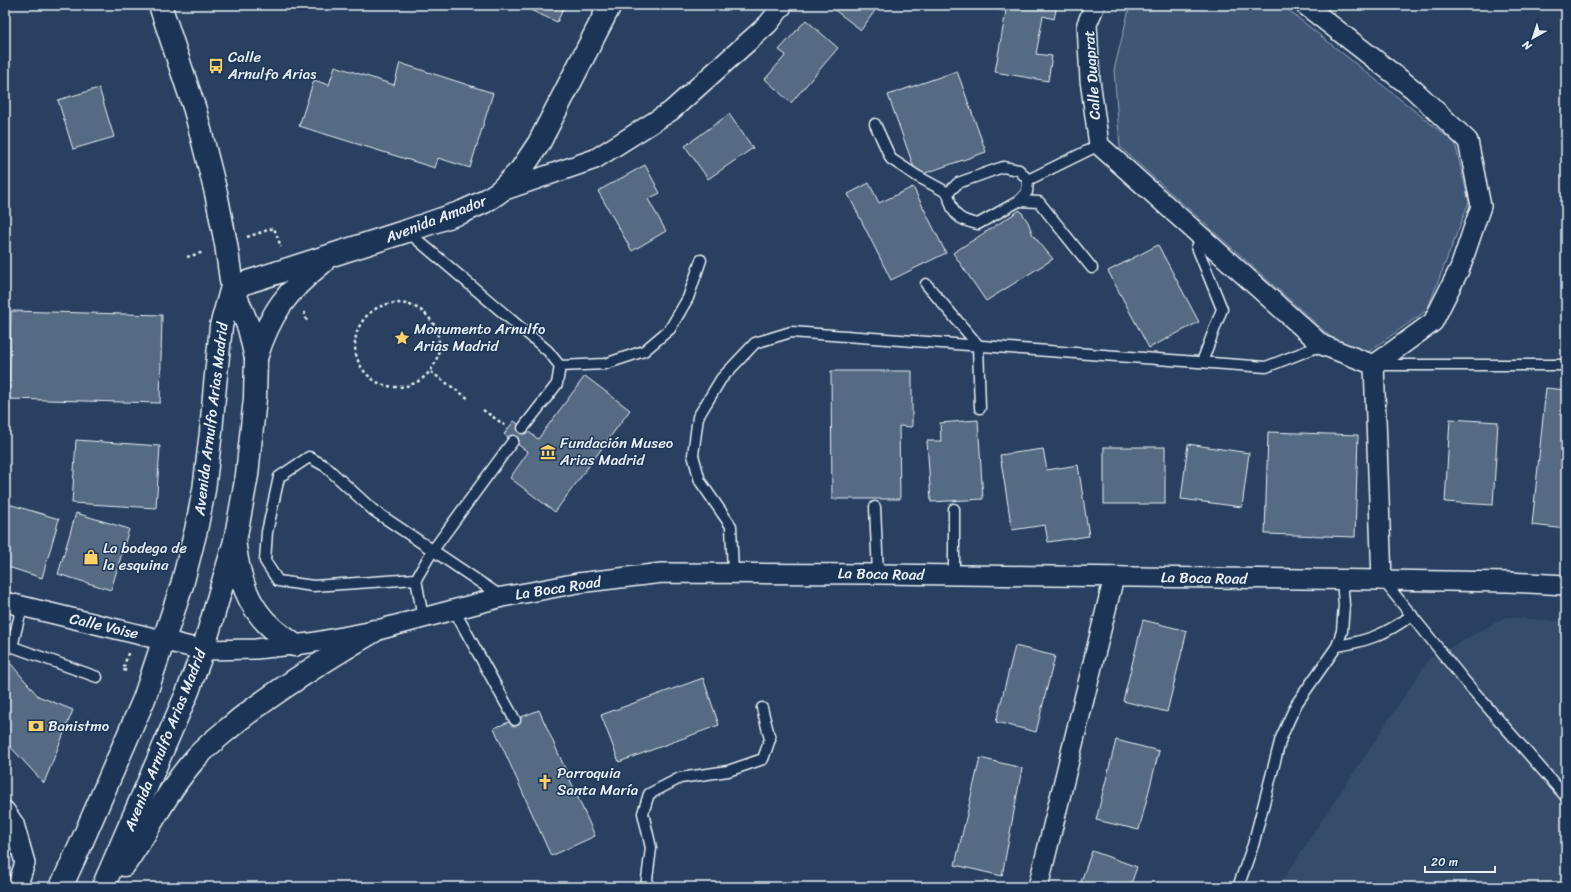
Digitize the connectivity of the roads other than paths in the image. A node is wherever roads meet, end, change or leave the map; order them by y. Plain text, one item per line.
1 (160, 5) edge
2 (610, 5) edge
3 (783, 5) edge
4 (1095, 5) edge
5 (1305, 5) edge
6 (875, 124) dead end
7 (1099, 145) junction
8 (1028, 180) junction
9 (499, 192) junction
10 (948, 193) junction
11 (1019, 201) junction
12 (407, 231) junction
13 (1197, 248) dead end
14 (332, 256) junction
15 (701, 260) dead end
16 (1092, 268) dead end
17 (926, 284) dead end
18 (232, 287) junction
19 (978, 345) junction
20 (1322, 345) junction
21 (256, 358) junction
22 (1202, 362) junction
23 (1374, 365) junction
24 (1566, 365) edge
25 (560, 366) junction
26 (980, 408) dead end
27 (523, 428) dead end
28 (513, 441) dead end
29 (875, 507) dead end
30 (954, 509) dead end
31 (235, 541) junction
32 (433, 550) junction
33 (733, 573) junction
34 (878, 574) junction
35 (954, 575) junction
36 (1114, 576) junction
37 (416, 579) junction
38 (1342, 579) junction
39 (1382, 580) junction
40 (1566, 585) edge
41 (502, 598) junction
42 (14, 604) edge
43 (454, 610) junction
44 (1412, 615) junction
45 (423, 618) junction
46 (374, 631) junction
47 (164, 640) junction
48 (8, 645) edge
49 (294, 645) junction
50 (1337, 646) junction
51 (203, 650) junction
52 (97, 677) dead end
53 (762, 708) dead end
54 (514, 720) dead end
55 (1566, 797) edge
56 (5, 811) edge
57 (80, 846) junction
58 (17, 887) edge
59 (46, 887) edge
60 (61, 887) edge
61 (104, 887) edge
62 (109, 887) edge
63 (646, 887) edge
64 (1038, 887) edge
65 (1238, 887) edge

1 - 18 main road, Avenida Arnulfo Arias Madrid
2 - 9 main road, Avenida Amador
3 - 9 street
4 - 7 street, Calle Duaprat
5 - 23 street
6 - 10 lane
7 - 8 lane
7 - 20 street
8 - 10 lane
8 - 11 lane
9 - 12 main road, Avenida Amador
10 - 11 lane
11 - 16 lane
12 - 14 main road, Avenida Amador
12 - 25 lane
13 - 22 lane
14 - 18 main road, Avenida Amador
14 - 21 main road
15 - 25 lane
17 - 19 lane
18 - 21 main road, Avenida Arnulfo Arias Madrid
18 - 47 main road, Avenida Arnulfo Arias Madrid
19 - 22 lane
19 - 26 lane
19 - 33 lane
20 - 22 lane
20 - 23 street
21 - 31 main road, Avenida Arnulfo Arias Madrid
23 - 24 lane
23 - 39 street
25 - 27 lane
28 - 32 lane
29 - 34 lane
30 - 35 lane
31 - 49 main road
31 - 51 main road, Avenida Arnulfo Arias Madrid
32 - 37 lane
32 - 37 lane
32 - 41 lane
33 - 34 street, La Boca Road
33 - 41 street, La Boca Road
34 - 35 street, La Boca Road
35 - 36 street, La Boca Road
36 - 38 street, La Boca Road
36 - 64 street
37 - 45 lane
38 - 39 street, La Boca Road
38 - 50 lane
39 - 40 street, La Boca Road
39 - 44 lane
41 - 43 street, La Boca Road
42 - 47 street, Calle Voise
42 - 48 lane
43 - 45 street, La Boca Road
43 - 54 lane
44 - 50 lane
44 - 55 lane
45 - 46 street, La Boca Road
46 - 49 street, La Boca Road
46 - 62 main road
47 - 51 street, Calle Voise
47 - 57 main road, Avenida Arnulfo Arias Madrid
48 - 52 lane
49 - 51 street, La Boca Road
50 - 65 lane
51 - 61 main road, Avenida Arnulfo Arias Madrid
53 - 63 lane
56 - 58 street
57 - 59 main road
57 - 60 main road, Avenida Arnulfo Arias Madrid

